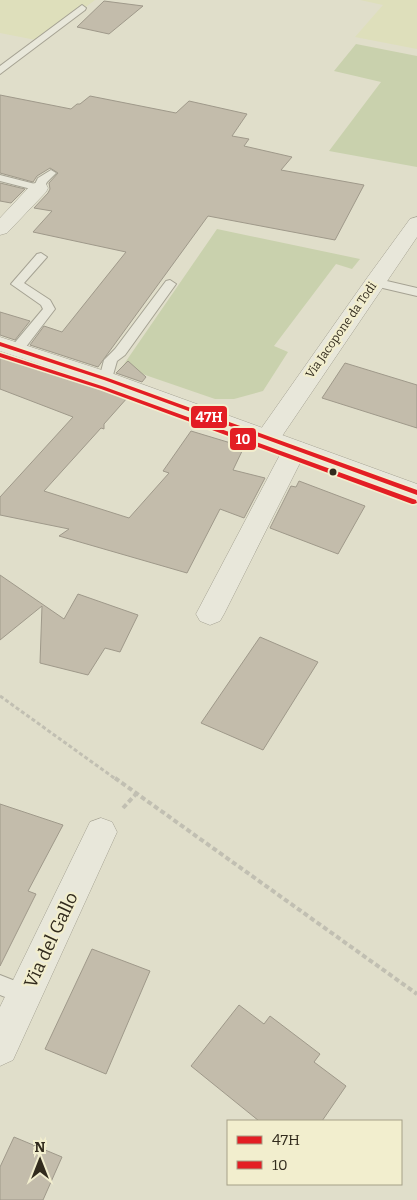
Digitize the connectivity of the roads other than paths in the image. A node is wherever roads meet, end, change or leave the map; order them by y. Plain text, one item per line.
1 (82, 8) dead end
2 (0, 71) edge
3 (0, 178) edge
4 (45, 180) joint
5 (417, 223) edge
6 (0, 229) edge
7 (41, 257) dead end
8 (374, 282) junction
9 (170, 284) dead end
10 (417, 292) edge
11 (9, 346) edge
12 (106, 379) junction
13 (267, 439) junction
14 (295, 449) junction
15 (417, 493) edge
16 (210, 614) dead end
17 (101, 832) dead end
18 (12, 990) edge
19 (0, 1047) edge

1 - 2 lane
3 - 4 lane
4 - 6 street
5 - 8 street, Via Jacopone da Todi
7 - 11 lane
8 - 10 lane
8 - 13 street, Via Jacopone da Todi
9 - 12 lane
11 - 12 street
12 - 13 street
13 - 14 street
14 - 15 street
14 - 16 street
17 - 18 street, Via del Gallo
18 - 19 street, Via del Gallo

